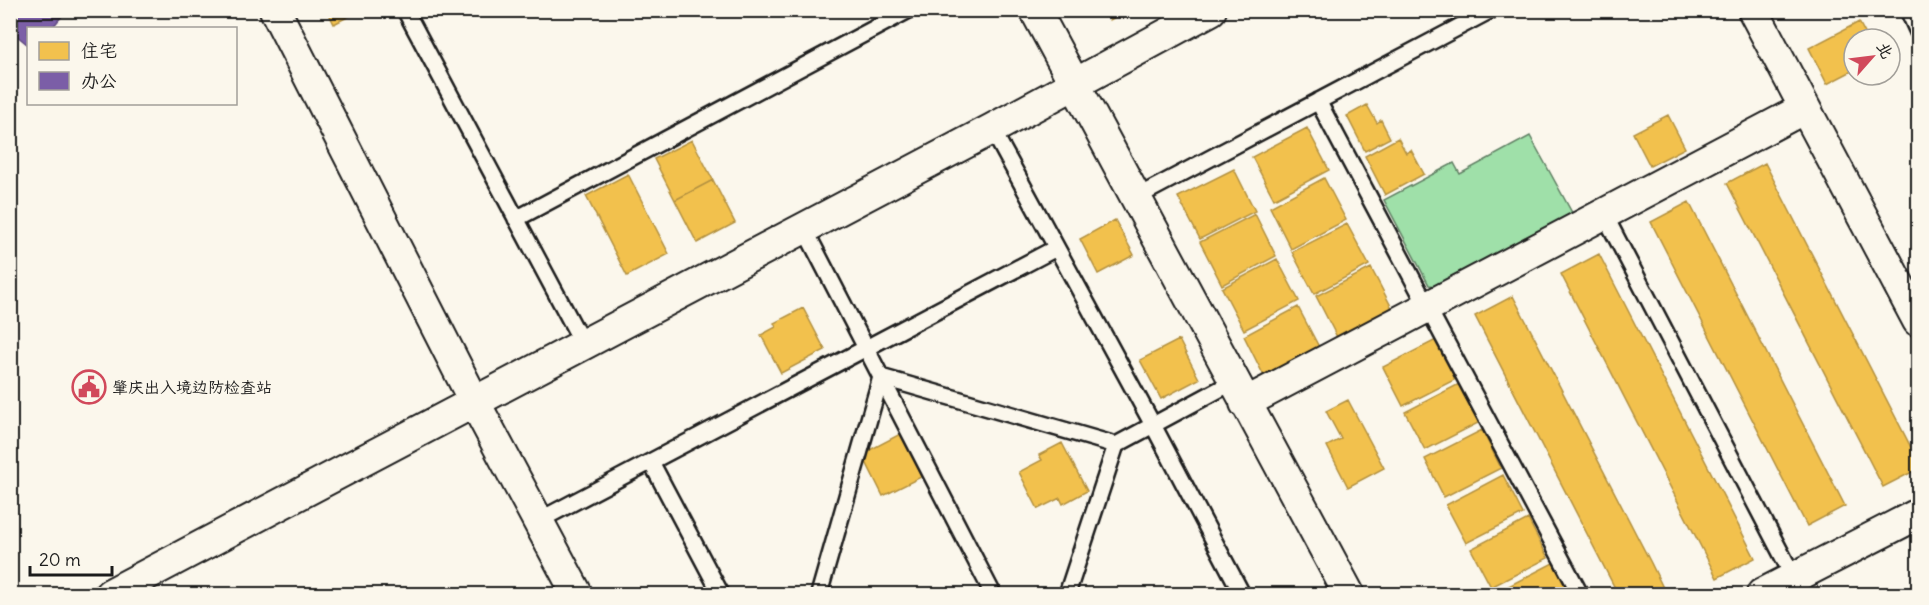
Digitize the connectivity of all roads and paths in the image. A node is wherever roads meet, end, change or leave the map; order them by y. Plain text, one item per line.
1 (276, 10) edge
2 (405, 10) edge
3 (1035, 10) edge
4 (1211, 10) edge
5 (1491, 10) edge
6 (1753, 10) edge
7 (1908, 10) edge
8 (908, 11) edge
9 (1918, 32) edge
10 (1075, 84) junction
11 (1318, 101) junction
12 (1805, 108) junction
13 (992, 129) junction
14 (1135, 198) junction
15 (1604, 214) junction
16 (516, 219) junction
17 (804, 228) junction
18 (1056, 248) junction
19 (1427, 307) junction
20 (1918, 321) edge
21 (583, 344) junction
22 (867, 348) junction
23 (881, 377) junction
24 (1239, 392) junction
25 (474, 401) junction
26 (1153, 424) junction
27 (1116, 445) junction
28 (651, 462) junction
29 (1918, 514) edge
30 (538, 521) junction
31 (1794, 578) junction
32 (110, 594) edge
33 (577, 594) edge
34 (721, 594) edge
35 (819, 594) edge
36 (993, 594) edge
37 (1067, 594) edge
38 (1242, 594) edge
39 (1349, 594) edge
40 (1580, 594) edge
41 (1762, 594) edge

1 - 25 street
2 - 16 lane
3 - 10 street
4 - 10 street
5 - 11 lane
6 - 12 street
7 - 9 lane
8 - 16 lane
10 - 13 street
10 - 14 street
11 - 14 lane
11 - 19 lane
12 - 15 street
12 - 20 street
13 - 17 street
13 - 18 lane
14 - 24 street
15 - 19 street
15 - 31 lane
16 - 21 lane
17 - 21 street
17 - 22 lane
18 - 22 lane
18 - 26 lane
19 - 24 street
19 - 40 lane
21 - 25 street
22 - 23 lane
22 - 28 lane
23 - 27 lane
23 - 35 lane
23 - 36 lane
24 - 26 lane
24 - 39 street
25 - 30 street
25 - 32 street
26 - 27 lane
26 - 38 lane
27 - 37 lane
28 - 30 lane
28 - 34 lane
29 - 31 street
30 - 33 street
31 - 41 street

